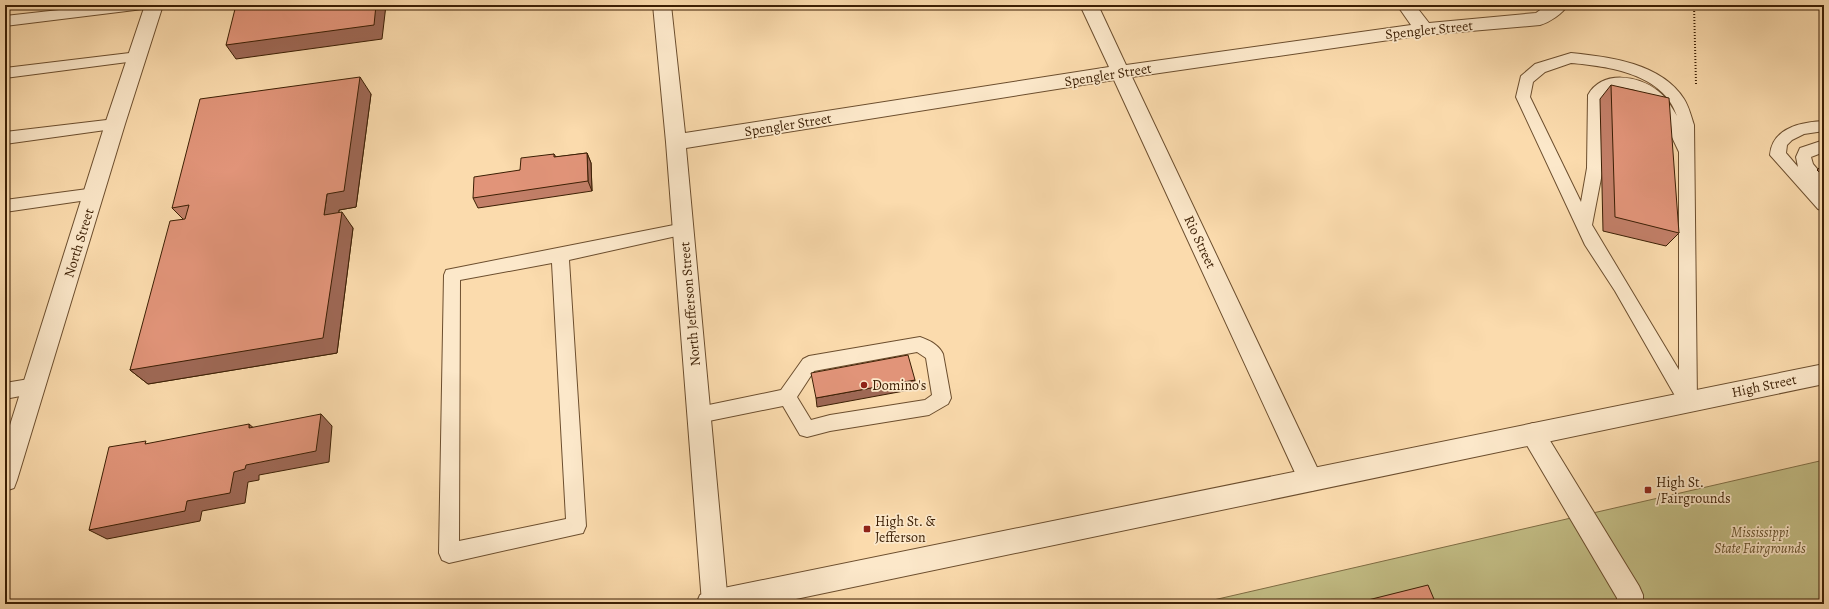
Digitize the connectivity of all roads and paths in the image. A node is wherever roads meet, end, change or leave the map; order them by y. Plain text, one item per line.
1 (143, 5) edge
2 (154, 5) edge
3 (662, 5) edge
4 (1089, 5) edge
5 (1406, 5) edge
6 (1559, 5) edge
7 (71, 9) edge
8 (5, 21) edge
9 (1424, 29) junction
10 (138, 57) junction
11 (1121, 72) junction
12 (5, 73) edge
13 (115, 124) junction
14 (1824, 126) edge
15 (5, 138) edge
16 (676, 142) junction
17 (1824, 146) edge
18 (1687, 151) junction
19 (1824, 186) edge
20 (95, 194) junction
21 (1824, 205) edge
22 (5, 206) edge
23 (1584, 225) junction
24 (684, 229) junction
25 (560, 254) junction
26 (1824, 374) edge
27 (35, 386) junction
28 (5, 391) edge
29 (787, 397) junction
30 (1696, 400) junction
31 (699, 415) junction
32 (1533, 434) junction
33 (5, 480) edge
34 (1311, 480) junction
35 (713, 604) edge
36 (1630, 604) edge

1 - 7 lane
2 - 10 street, North Street
3 - 16 street, North Jefferson Street
4 - 11 street, Rio Street
5 - 9 street
6 - 9 street, Spengler Street
7 - 8 lane
9 - 11 street, Spengler Street
10 - 12 lane
10 - 13 street, North Street
11 - 16 street, Spengler Street
11 - 34 street, Rio Street
13 - 15 lane
13 - 20 street, North Street
14 - 21 lane
16 - 24 street, North Jefferson Street
17 - 19 lane
18 - 23 lane
18 - 23 lane
18 - 30 lane
20 - 22 lane
20 - 27 street, North Street
23 - 30 lane
24 - 25 lane
24 - 31 street, North Jefferson Street
25 - 25 lane
26 - 30 street, High Street
27 - 28 lane
27 - 33 street, North Street
29 - 29 lane
29 - 31 lane
30 - 32 street, High Street
31 - 35 street, North Jefferson Street
32 - 34 street, High Street
32 - 36 street
34 - 35 street, High Street

